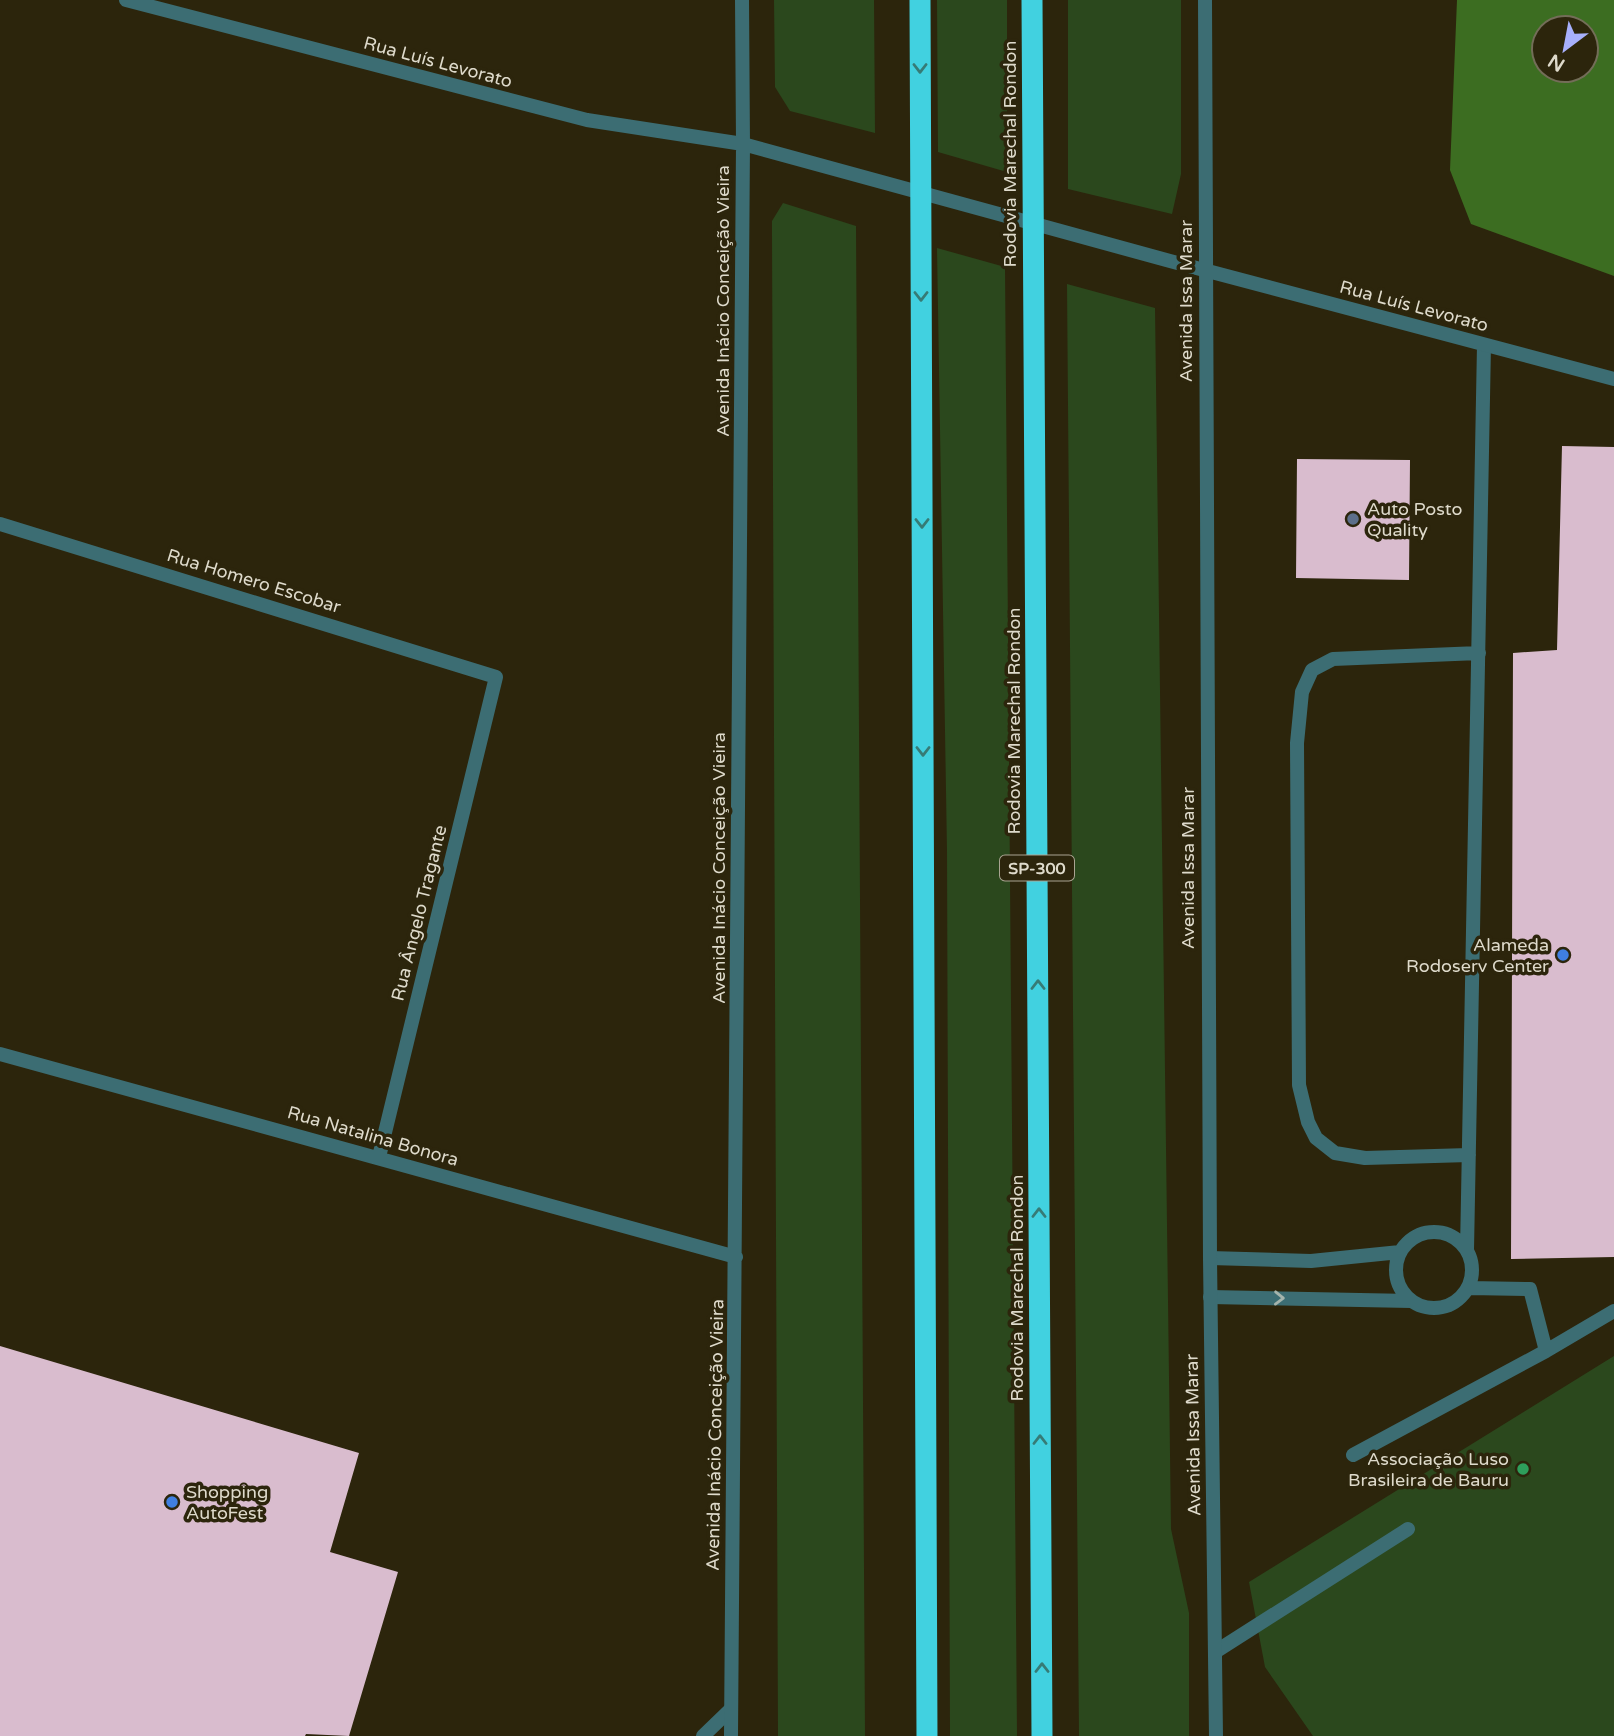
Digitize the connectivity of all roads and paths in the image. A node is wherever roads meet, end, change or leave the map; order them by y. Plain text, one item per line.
1 (126, 0) edge
2 (742, 0) edge
3 (920, 0) edge
4 (1032, 0) edge
5 (1205, 0) edge
6 (743, 144) junction
7 (1205, 270) junction
8 (1484, 345) junction
9 (1614, 379) edge
10 (0, 524) edge
11 (1479, 653) junction
12 (496, 677) joint
13 (0, 1054) edge
14 (1469, 1155) junction
15 (379, 1157) junction
16 (1467, 1250) junction
17 (1400, 1252) junction
18 (736, 1257) junction
19 (1210, 1258) junction
20 (1469, 1289) junction
21 (1210, 1297) junction
22 (1411, 1301) junction
23 (1614, 1311) edge
24 (1546, 1351) junction
25 (1353, 1455) dead end
26 (1408, 1529) dead end
27 (1215, 1652) junction
28 (732, 1709) junction
29 (703, 1736) edge
30 (731, 1736) edge
31 (927, 1736) edge
32 (1042, 1736) edge
33 (1216, 1736) edge

1 - 6 street, Rua Luís Levorato
2 - 6 street, Avenida Inácio Conceição Vieira
3 -> 31 highway
32 -> 4 highway, Rodovia Marechal Rondon / SP-300
5 - 7 street, Avenida Issa Marar
6 - 7 street, Rua Luís Levorato
6 - 18 street, Avenida Inácio Conceição Vieira
7 - 8 street, Rua Luís Levorato
7 - 19 street, Avenida Issa Marar
8 - 9 street, Rua Luís Levorato
8 - 11 street
10 - 12 street, Rua Homero Escobar
11 - 14 street
11 - 14 street
12 - 15 street, Rua Ângelo Tragante
13 - 15 street, Rua Natalina Bonora
14 - 16 street
15 - 18 street, Rua Natalina Bonora
16 - 17 street
16 - 20 street
17 - 19 street
17 - 22 street
18 - 28 street, Avenida Inácio Conceição Vieira
19 - 21 street, Avenida Issa Marar
20 - 22 street
20 - 24 street
21 -> 22 street
21 - 27 street, Avenida Issa Marar
23 - 24 street
24 - 25 street
26 - 27 street
27 - 33 street, Avenida Issa Marar
28 - 29 street
28 - 30 street, Avenida Inácio Conceição Vieira

